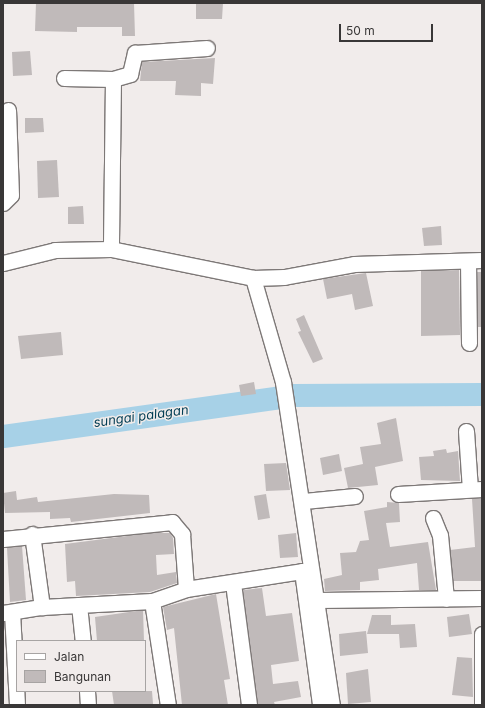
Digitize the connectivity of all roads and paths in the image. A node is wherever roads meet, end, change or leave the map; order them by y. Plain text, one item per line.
1 (207, 48) dead end
2 (64, 78) dead end
3 (113, 79) junction
4 (8, 110) dead end
5 (3, 203) edge
6 (111, 250) junction
7 (475, 261) edge
8 (3, 263) edge
9 (253, 278) junction
10 (469, 343) dead end
11 (466, 431) dead end
12 (476, 489) edge
13 (398, 494) dead end
14 (355, 496) dead end
15 (304, 501) junction
16 (433, 518) dead end
17 (32, 534) junction
18 (3, 539) edge
19 (233, 583) junction
20 (186, 590) junction
21 (482, 598) edge
22 (446, 599) junction
23 (318, 600) junction
24 (152, 602) junction
25 (80, 605) junction
26 (42, 607) junction
27 (7, 613) edge
28 (482, 634) edge
29 (83, 640) edge
30 (87, 692) edge
31 (17, 705) edge
32 (88, 705) edge
33 (168, 705) edge
34 (249, 705) edge
35 (320, 705) edge
36 (332, 705) edge
37 (482, 705) edge

1 - 3 street
2 - 3 street
3 - 6 street
4 - 5 street
6 - 8 street
6 - 9 street
7 - 9 street
7 - 10 street
9 - 15 street
11 - 12 street
12 - 13 street
14 - 15 street
15 - 23 street
16 - 22 street
17 - 18 street
17 - 20 street
17 - 26 street
19 - 20 street
19 - 34 street
19 - 35 street
20 - 24 street
21 - 22 street
22 - 23 street
23 - 36 street
24 - 25 street
24 - 33 street
25 - 26 street
25 - 29 street
26 - 27 street
27 - 31 street
28 - 37 street
30 - 32 street

